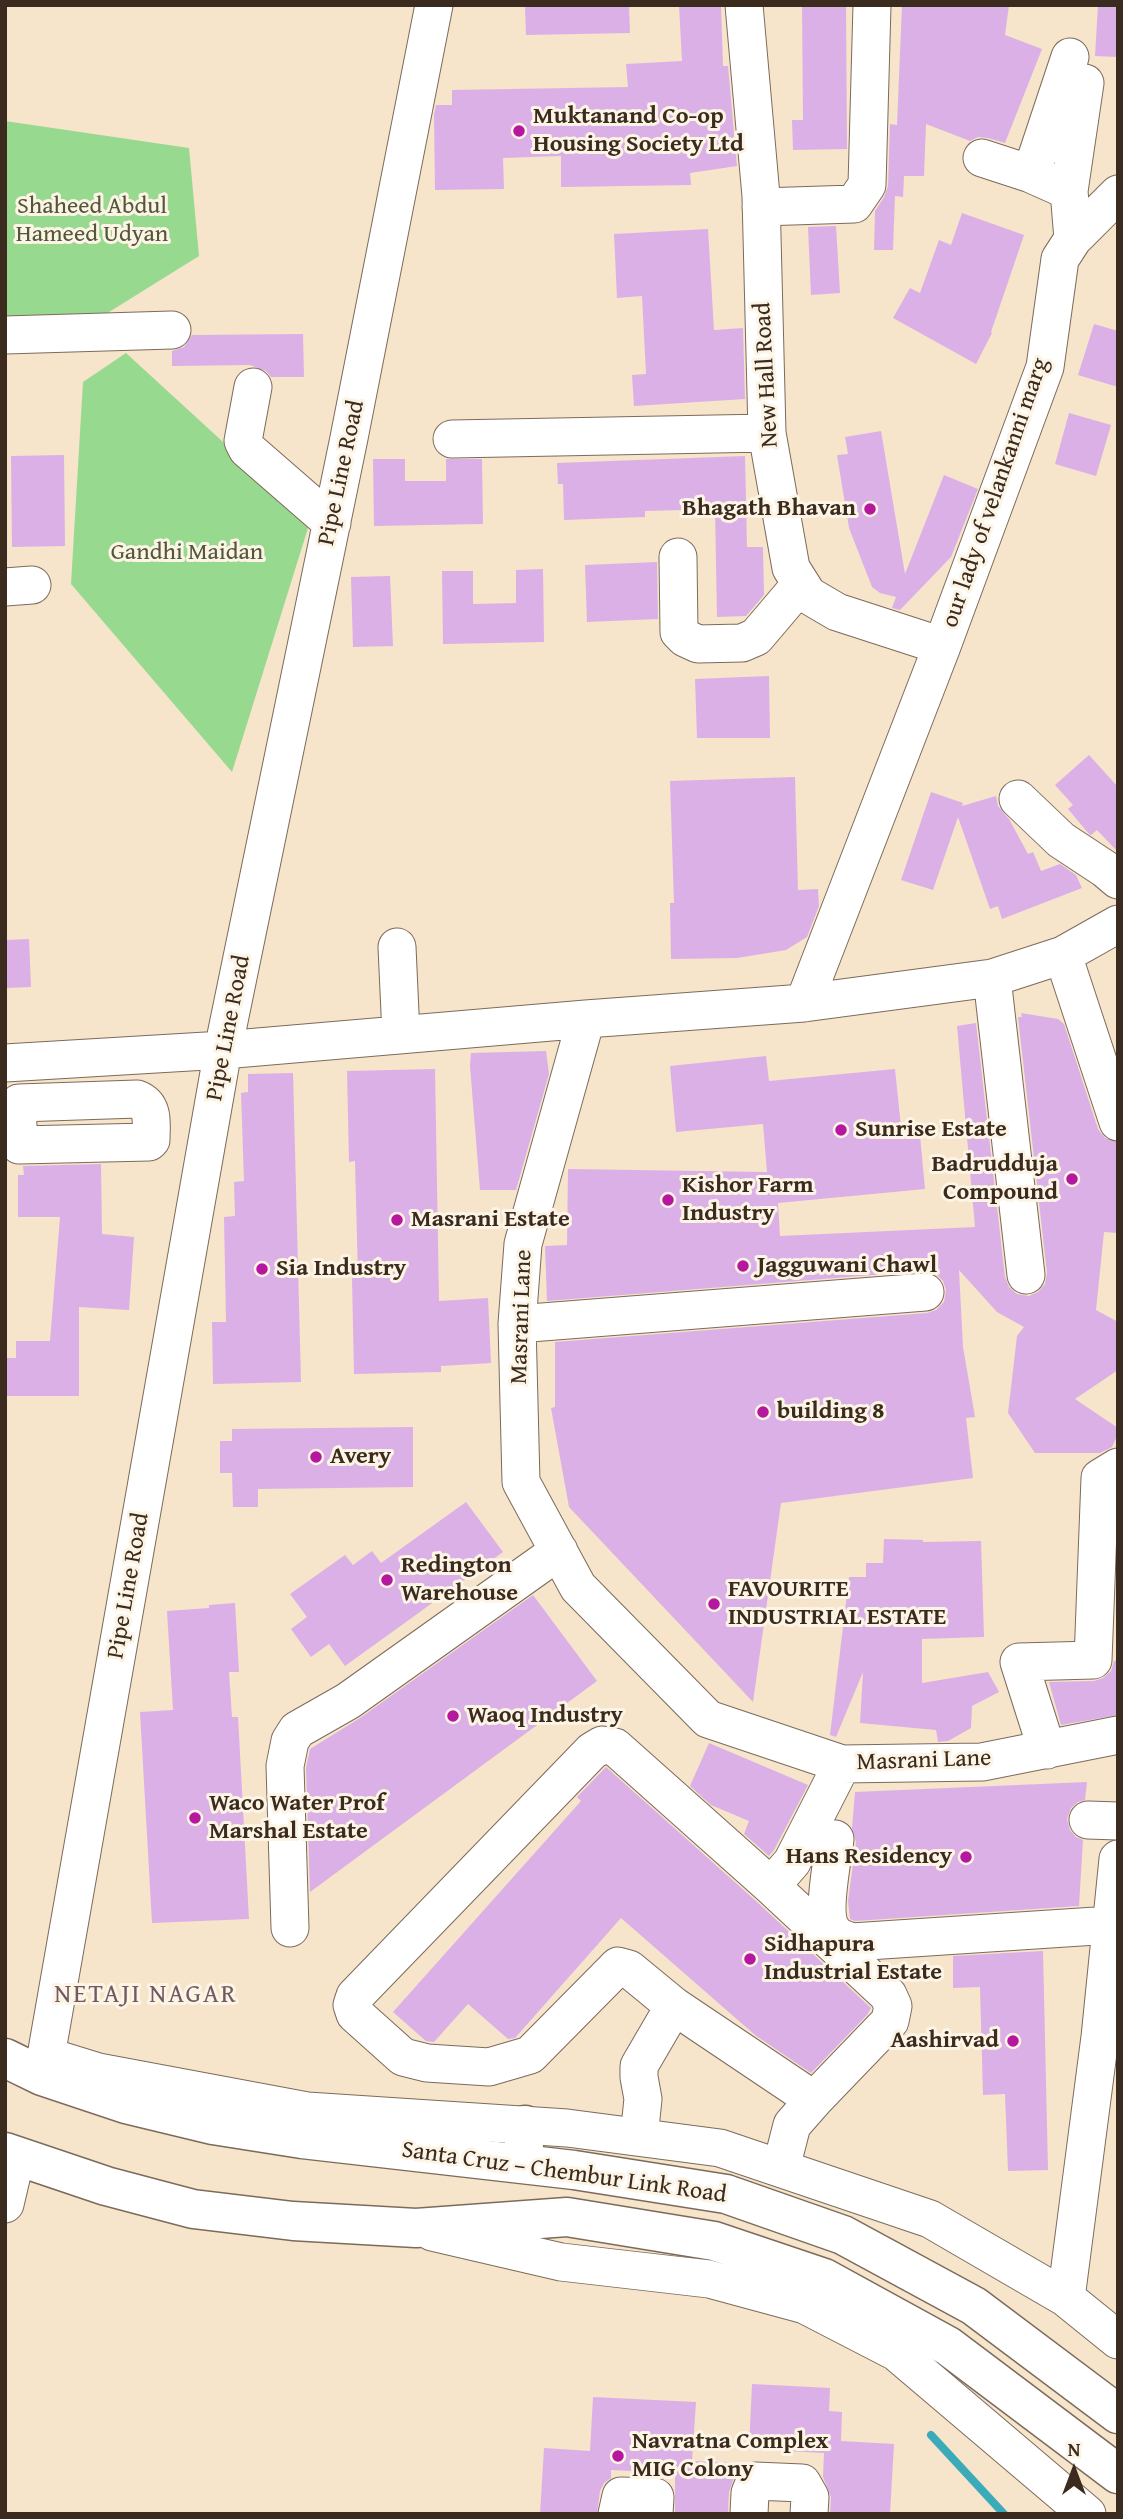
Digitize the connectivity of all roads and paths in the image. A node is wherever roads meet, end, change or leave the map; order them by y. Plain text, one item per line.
1 (434, 5) edge
2 (744, 5) edge
3 (872, 5) edge
4 (982, 158) dead end
5 (1031, 174) junction
6 (1069, 191) junction
7 (1118, 194) edge
8 (761, 207) junction
9 (1073, 239) junction
10 (172, 330) dead end
11 (5, 335) edge
12 (253, 387) dead end
13 (767, 433) junction
14 (452, 439) dead end
15 (331, 523) junction
16 (678, 557) dead end
17 (801, 584) junction
18 (942, 646) junction
19 (1018, 799) dead end
20 (1118, 880) edge
21 (1118, 924) edge
22 (397, 947) dead end
23 (1063, 955) junction
24 (992, 978) junction
25 (804, 1003) junction
26 (586, 1019) junction
27 (401, 1035) junction
28 (223, 1050) junction
29 (108, 1057) junction
30 (5, 1063) edge
31 (111, 1100) junction
32 (1118, 1122) edge
33 (151, 1126) junction
34 (210, 1126) junction
35 (1026, 1275) dead end
36 (925, 1292) dead end
37 (517, 1324) junction
38 (1118, 1466) edge
39 (559, 1551) junction
40 (1118, 1735) edge
41 (1047, 1750) junction
42 (842, 1764) junction
43 (1105, 1842) edge
44 (807, 1857) junction
45 (1102, 1915) junction
46 (290, 1928) dead end
47 (674, 2006) junction
48 (1109, 2040) edge
49 (402, 2057) junction
50 (5, 2058) edge
51 (44, 2066) junction
52 (814, 2100) junction
53 (399, 2116) junction
54 (525, 2125) junction
55 (639, 2137) junction
56 (11, 2154) edge
57 (523, 2163) junction
58 (782, 2168) junction
59 (5, 2204) edge
60 (416, 2228) junction
61 (1066, 2298) junction
62 (1118, 2340) edge
63 (1118, 2414) edge
64 (1118, 2474) edge
65 (617, 2514) edge
66 (654, 2514) edge
67 (749, 2514) edge
68 (809, 2514) edge
69 (1087, 2514) edge

1 - 15 street, Pipe Line Road
2 - 8 street, New Hall Road
3 - 8 street
4 - 5 street
5 - 6 street
5 - 6 street
6 - 9 street
7 - 9 street, our lady of velankanni marg
8 - 13 street, New Hall Road
9 - 18 street, our lady of velankanni marg
10 - 11 street
12 - 15 street
13 - 14 street
13 - 17 street, New Hall Road
15 - 28 street, Pipe Line Road
16 - 17 street
17 - 18 street, New Hall Road
18 - 25 street, our lady of velankanni marg
19 - 20 street
21 - 23 street
22 - 27 street
23 - 24 street
23 - 32 street
24 - 25 street
24 - 35 street
25 - 26 street
26 - 27 street
26 - 37 street, Masrani Lane
27 - 28 street
28 - 29 street
28 - 34 street, Pipe Line Road
29 - 30 street
29 - 31 street
31 - 33 street
31 - 33 street
33 - 34 street
34 - 51 street, Pipe Line Road
36 - 37 street
37 - 39 street, Masrani Lane
38 - 41 street
39 - 42 street, Masrani Lane
39 - 46 street
40 - 41 street, Masrani Lane
41 - 42 street, Masrani Lane
42 - 44 street
43 - 45 street
44 - 45 street
44 - 49 street
44 - 52 street
45 - 48 street
47 - 49 street
47 - 52 street
47 - 55 street
48 - 61 street
49 - 53 street
50 - 51 highway, Santa Cruz – Chembur Link Road
51 - 53 street
51 - 57 highway, Santa Cruz – Chembur Link Road
52 - 58 street
53 - 54 street
54 - 55 street
54 - 57 highway
55 - 58 street
56 - 59 street
56 - 60 highway, Santa Cruz – Chembur Link Road
57 - 63 highway, Santa Cruz – Chembur Link Road
58 - 61 street
60 - 64 highway, Santa Cruz – Chembur Link Road
60 - 69 street
61 - 62 street
65 - 66 street
67 - 68 street

